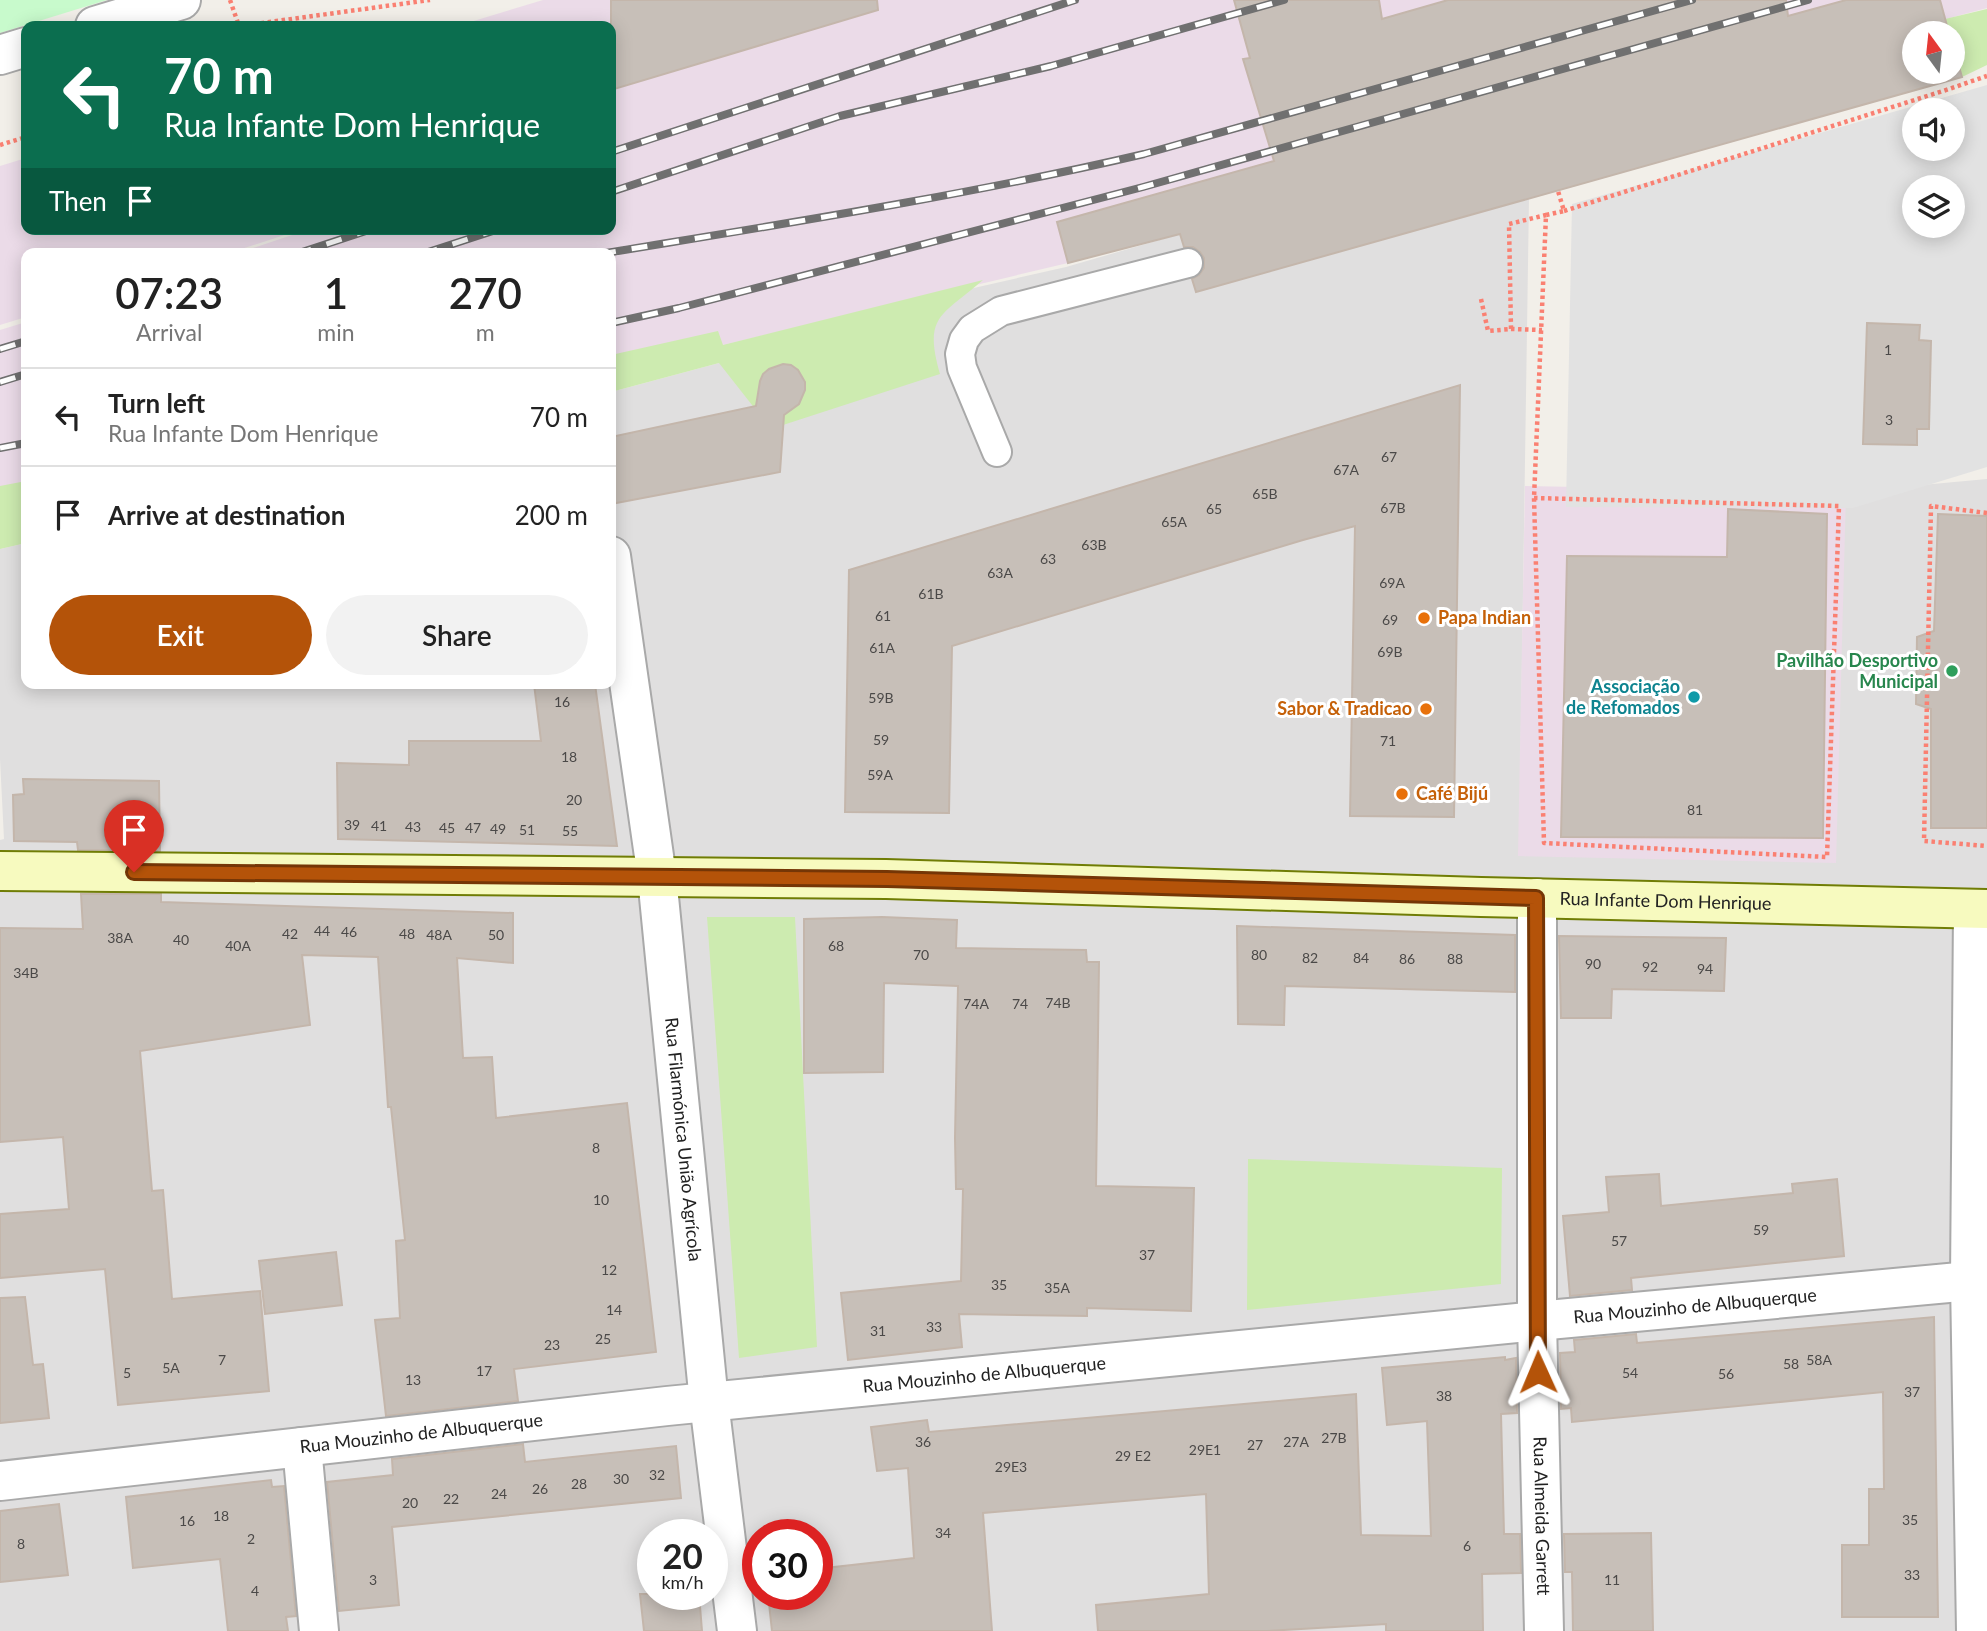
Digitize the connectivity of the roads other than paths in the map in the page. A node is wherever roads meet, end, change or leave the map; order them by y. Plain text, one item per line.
1 (181, 0) edge
2 (112, 21) edge
3 (21, 49) edge
4 (0, 55) edge
5 (1188, 263) dead end
6 (997, 452) dead end
7 (616, 591) edge
8 (0, 871) edge
9 (657, 877) junction
10 (1536, 898) junction
11 (1980, 910) edge
12 (1970, 1281) junction
13 (1537, 1321) junction
14 (709, 1402) junction
15 (302, 1447) junction
16 (0, 1481) edge
17 (319, 1631) edge
18 (737, 1631) edge
19 (1544, 1631) edge
20 (1976, 1631) edge

1 - 2 street
3 - 4 street
5 - 6 lane
7 - 9 street, Rua Filarmónica União Agrícola
8 - 9 street, Rua Infante Dom Henrique
9 - 10 street, Rua Infante Dom Henrique
9 - 14 street, Rua Filarmónica União Agrícola
10 - 11 street, Rua Infante Dom Henrique
10 - 13 street, Rua Almeida Garrett
11 - 12 street
12 - 13 street, Rua Mouzinho de Albuquerque
12 - 20 street
13 - 14 street, Rua Mouzinho de Albuquerque
13 - 19 street, Rua Almeida Garrett
14 - 15 street, Rua Mouzinho de Albuquerque
14 - 18 street, Rua Filarmónica União Agrícola
15 - 16 street, Rua Mouzinho de Albuquerque
15 - 17 street

